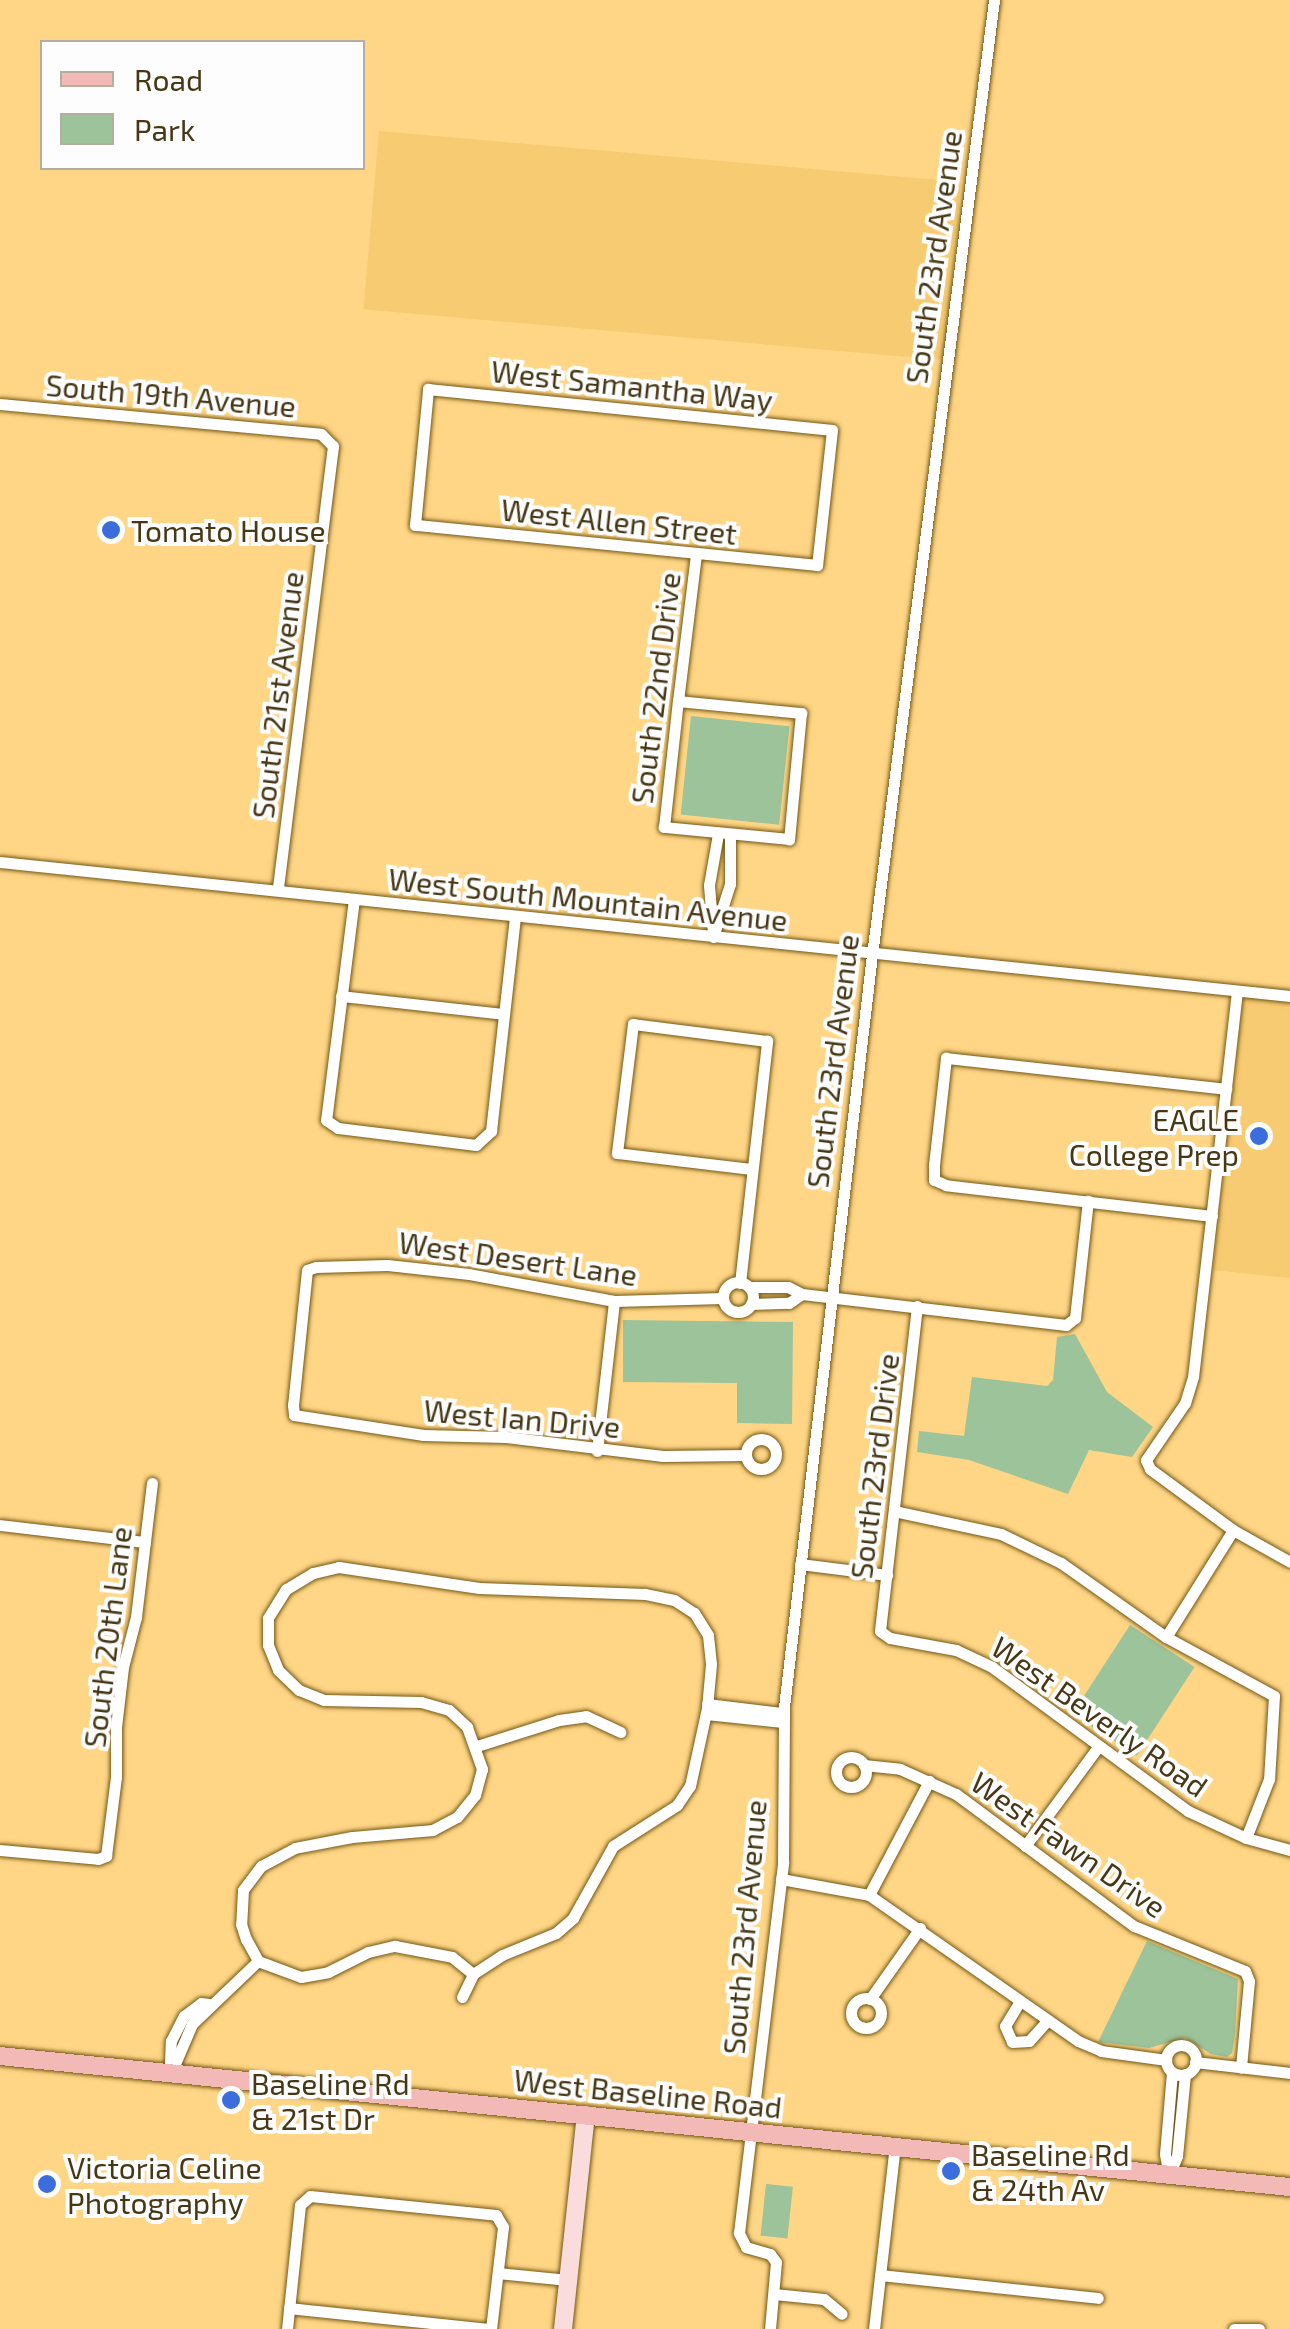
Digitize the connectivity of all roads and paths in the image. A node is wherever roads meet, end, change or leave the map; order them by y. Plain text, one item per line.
1 (994, 0) edge
2 (0, 404) edge
3 (333, 446) joint
4 (415, 525) joint
5 (696, 554) junction
6 (817, 566) joint
7 (678, 701) junction
8 (724, 834) junction
9 (0, 862) edge
10 (278, 890) junction
11 (354, 899) junction
12 (515, 916) junction
13 (713, 938) junction
14 (872, 955) junction
15 (1237, 991) junction
16 (341, 996) junction
17 (1290, 996) edge
18 (504, 1014) junction
19 (1226, 1090) junction
20 (752, 1169) junction
21 (1088, 1201) junction
22 (1212, 1216) junction
23 (744, 1285) junction
24 (776, 1286) junction
25 (802, 1294) junction
26 (832, 1297) junction
27 (723, 1298) junction
28 (614, 1300) junction
29 (751, 1304) junction
30 (774, 1304) junction
31 (917, 1306) junction
32 (294, 1414) joint
33 (597, 1451) junction
34 (746, 1455) dead end
35 (152, 1483) dead end
36 (894, 1511) junction
37 (0, 1525) edge
38 (1233, 1530) junction
39 (145, 1542) junction
40 (1290, 1562) edge
41 (800, 1564) junction
42 (886, 1574) junction
43 (880, 1631) joint
44 (1166, 1636) junction
45 (706, 1709) junction
46 (783, 1717) junction
47 (621, 1732) dead end
48 (477, 1746) junction
49 (1098, 1747) junction
50 (864, 1765) dead end
51 (929, 1781) junction
52 (1246, 1838) junction
53 (1025, 1846) junction
54 (0, 1850) edge
55 (1290, 1850) edge
56 (781, 1879) junction
57 (869, 1895) junction
58 (920, 1928) junction
59 (258, 1961) junction
60 (473, 1974) junction
61 (462, 1998) dead end
62 (870, 1999) dead end
63 (1020, 2001) junction
64 (1048, 2020) junction
65 (0, 2056) edge
66 (1195, 2062) junction
67 (1241, 2068) junction
68 (1174, 2069) junction
69 (170, 2073) junction
70 (1290, 2073) edge
71 (586, 2115) junction
72 (750, 2132) junction
73 (894, 2146) junction
74 (1169, 2175) junction
75 (1290, 2188) edge
76 (498, 2273) junction
77 (880, 2275) junction
78 (568, 2280) junction
79 (774, 2294) junction
80 (1098, 2298) dead end
81 (289, 2308) junction
82 (842, 2314) dead end
83 (287, 2329) edge
84 (489, 2329) edge
85 (563, 2329) edge
86 (770, 2329) edge
87 (874, 2329) edge
88 (1234, 2329) edge
89 (1259, 2329) edge

1 - 14 street, South 23rd Avenue
2 - 3 street, South 19th Avenue
3 - 10 street, South 21st Avenue
4 - 5 street, West Allen Street
4 - 6 street, West Samantha Way
5 - 6 street, West Allen Street
5 - 7 street, South 22nd Drive
7 - 8 street, South 22nd Drive
7 - 8 street
8 - 13 street
8 - 13 street
9 - 10 street, West South Mountain Avenue
10 - 11 street, West South Mountain Avenue
11 - 12 street, West South Mountain Avenue
11 - 16 street
12 - 13 street, West South Mountain Avenue
12 - 18 street
13 - 14 street, West South Mountain Avenue
14 - 15 street, West South Mountain Avenue
14 - 26 street, South 23rd Avenue
15 - 17 street, West South Mountain Avenue
15 - 19 street
16 - 18 street
16 - 18 street
19 - 21 street
19 - 22 street
20 - 20 street
20 - 23 street
21 - 22 street
21 - 31 street
22 - 38 street
23 - 24 street
23 - 27 street
23 - 29 street
24 - 25 street
24 - 30 street
25 - 26 street
25 - 30 street
26 - 31 street
26 - 41 street, South 23rd Avenue
27 - 28 street, West Desert Lane
27 - 29 street
28 - 32 street, West Desert Lane
28 - 33 street
29 - 30 street
31 - 36 street, South 23rd Drive
32 - 33 street, West Ian Drive
33 - 34 street, West Ian Drive
35 - 39 street, South 20th Lane
36 - 42 street, South 23rd Drive
36 - 44 street
37 - 39 street
38 - 40 street
38 - 44 street
39 - 54 street, South 20th Lane
41 - 42 street
41 - 46 street, South 23rd Avenue
42 - 43 street, South 23rd Drive
43 - 49 street, West Beverly Road
44 - 52 street
45 - 46 street
45 - 48 street
45 - 60 street
46 - 56 street, South 23rd Avenue
47 - 48 street
48 - 59 street
49 - 52 street, West Beverly Road
49 - 53 street
50 - 51 street, West Fawn Drive
51 - 53 street, West Fawn Drive
51 - 57 street
52 - 55 street, West Beverly Road
53 - 67 street, West Fawn Drive
56 - 57 street
56 - 72 street, South 23rd Avenue
57 - 58 street
58 - 62 street
58 - 63 street
59 - 60 street
59 - 69 street
60 - 61 street
63 - 64 street
63 - 64 street
64 - 68 street
65 - 69 main road, West Baseline Road
66 - 67 street
66 - 68 street
66 - 68 street
67 - 70 street
68 - 74 street
69 - 71 main road, West Baseline Road
71 - 72 main road, West Baseline Road
71 - 78 street
72 - 73 main road, West Baseline Road
72 - 79 street
73 - 74 main road, West Baseline Road
73 - 77 street
74 - 75 main road, West Baseline Road
76 - 78 street
76 - 81 street
76 - 84 street
77 - 80 street
77 - 87 street
78 - 85 street
79 - 82 street
79 - 86 street
81 - 83 street
81 - 84 street
88 - 89 street

